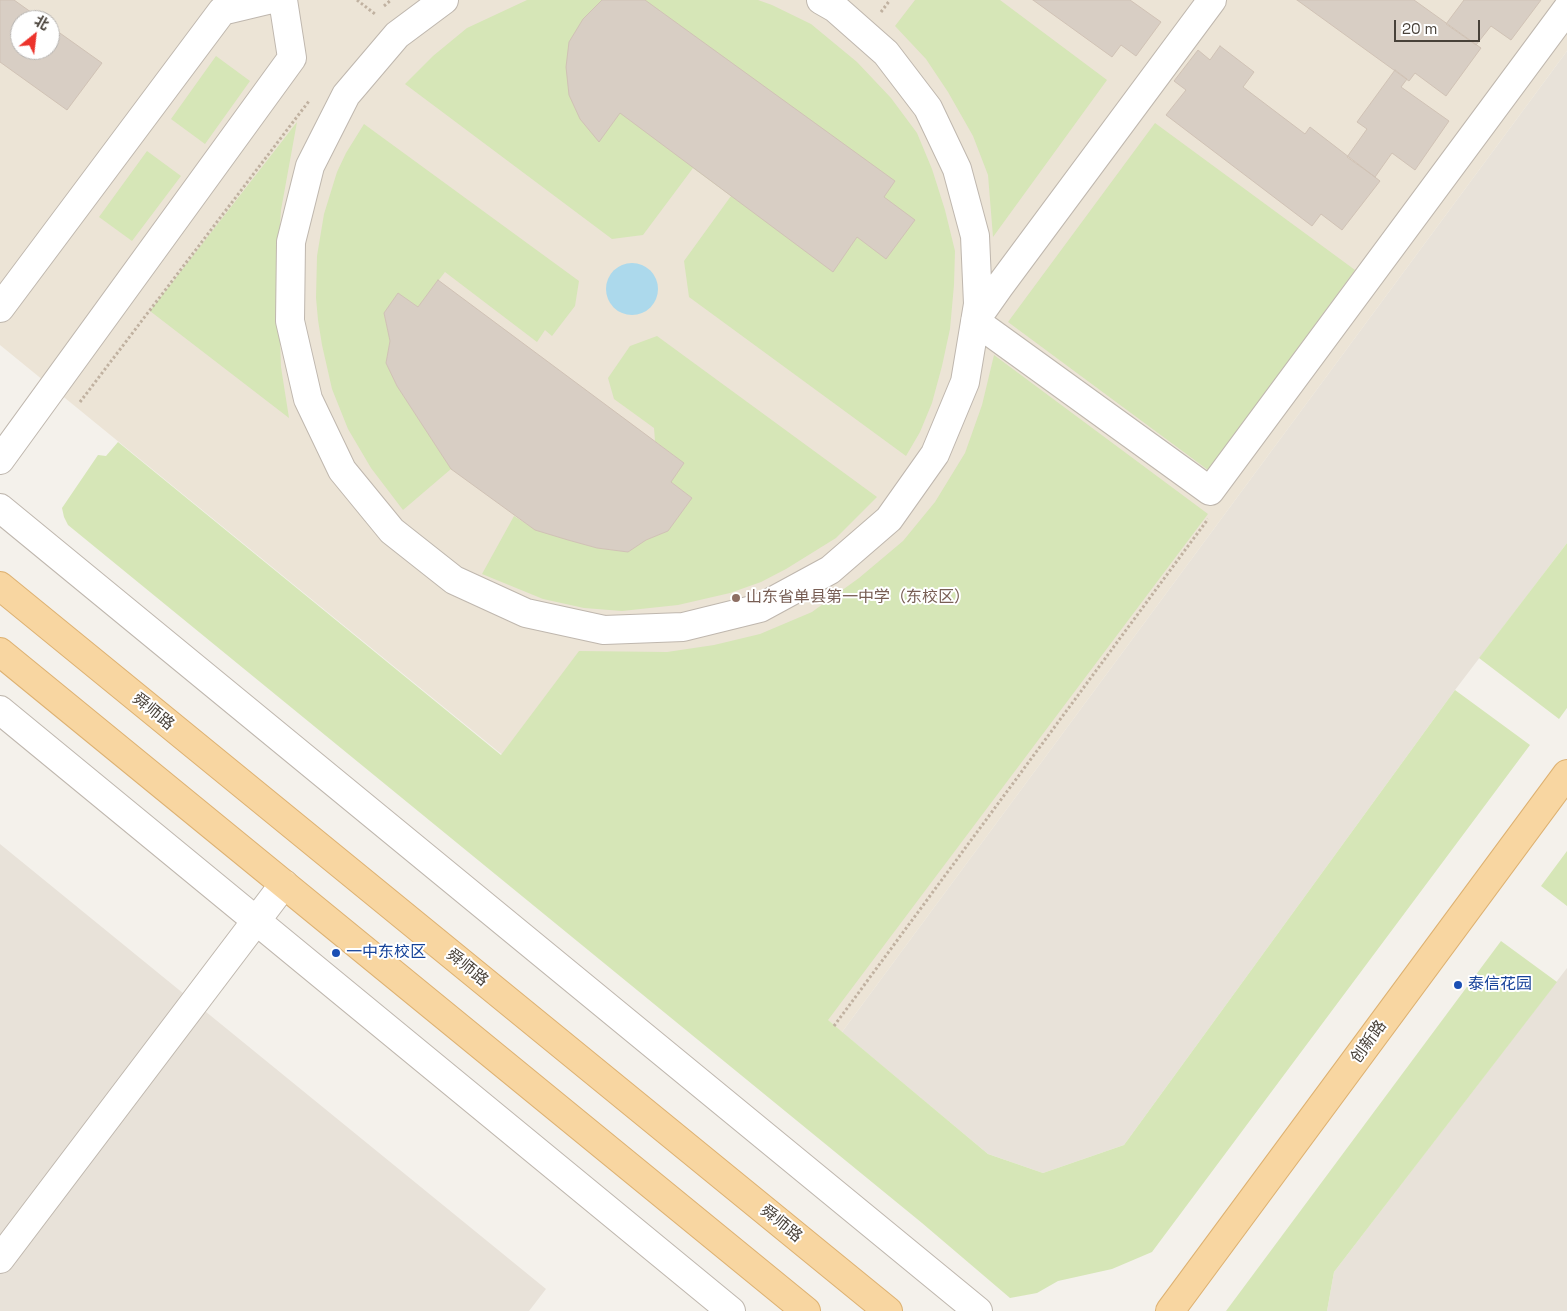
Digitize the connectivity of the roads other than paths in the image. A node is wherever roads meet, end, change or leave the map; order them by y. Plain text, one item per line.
1 (268, 0) edge
2 (283, 0) edge
3 (444, 0) edge
4 (1212, 0) edge
5 (832, 3) edge
6 (1567, 9) edge
7 (0, 308) edge
8 (975, 321) junction
9 (0, 460) edge
10 (0, 508) edge
11 (0, 586) edge
12 (0, 652) edge
13 (0, 710) edge
14 (1567, 774) edge
15 (284, 884) junction
16 (0, 1259) edge
17 (731, 1311) edge
18 (806, 1311) edge
19 (888, 1311) edge
20 (978, 1311) edge
21 (1170, 1311) edge

1 - 7 street
2 - 9 street
3 - 8 street
4 - 8 street
5 - 8 street
6 - 8 street
10 - 20 street
11 - 19 main road, 舜师路
12 - 15 main road
13 - 17 street
14 - 21 main road, 创新路
15 - 16 street
15 - 18 main road

